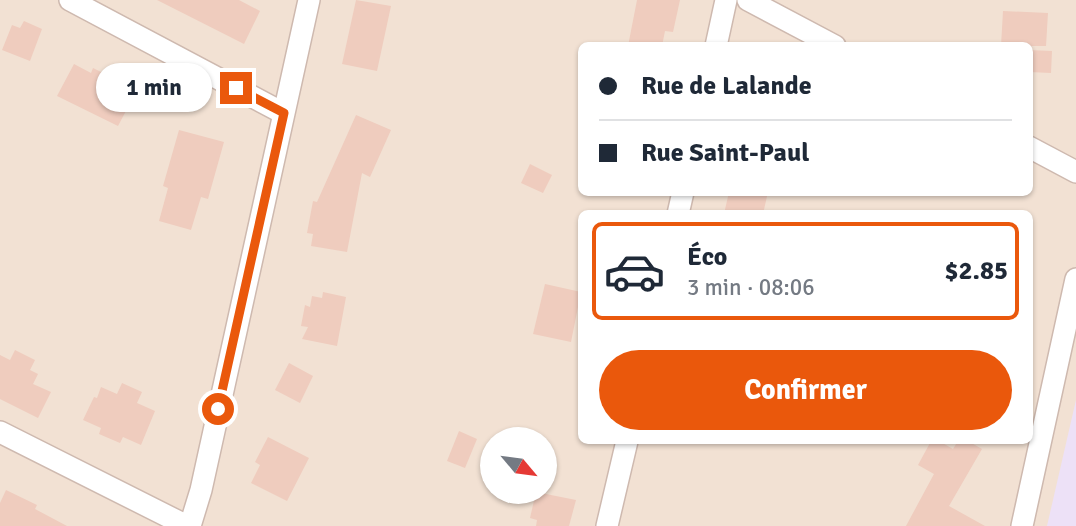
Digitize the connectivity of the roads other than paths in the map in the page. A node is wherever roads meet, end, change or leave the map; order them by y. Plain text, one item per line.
1 (70, 0) edge
2 (309, 0) edge
3 (726, 0) edge
4 (748, 0) edge
5 (717, 42) edge
6 (827, 42) edge
7 (284, 113) junction
8 (1033, 149) edge
9 (1076, 172) edge
10 (1076, 279) edge
11 (0, 432) edge
12 (625, 444) edge
13 (188, 526) edge
14 (607, 526) edge
15 (1022, 526) edge

1 - 7 street
2 - 7 street
3 - 5 street
4 - 6 street
7 - 13 street
8 - 9 street
10 - 15 street
11 - 13 street
12 - 14 street

